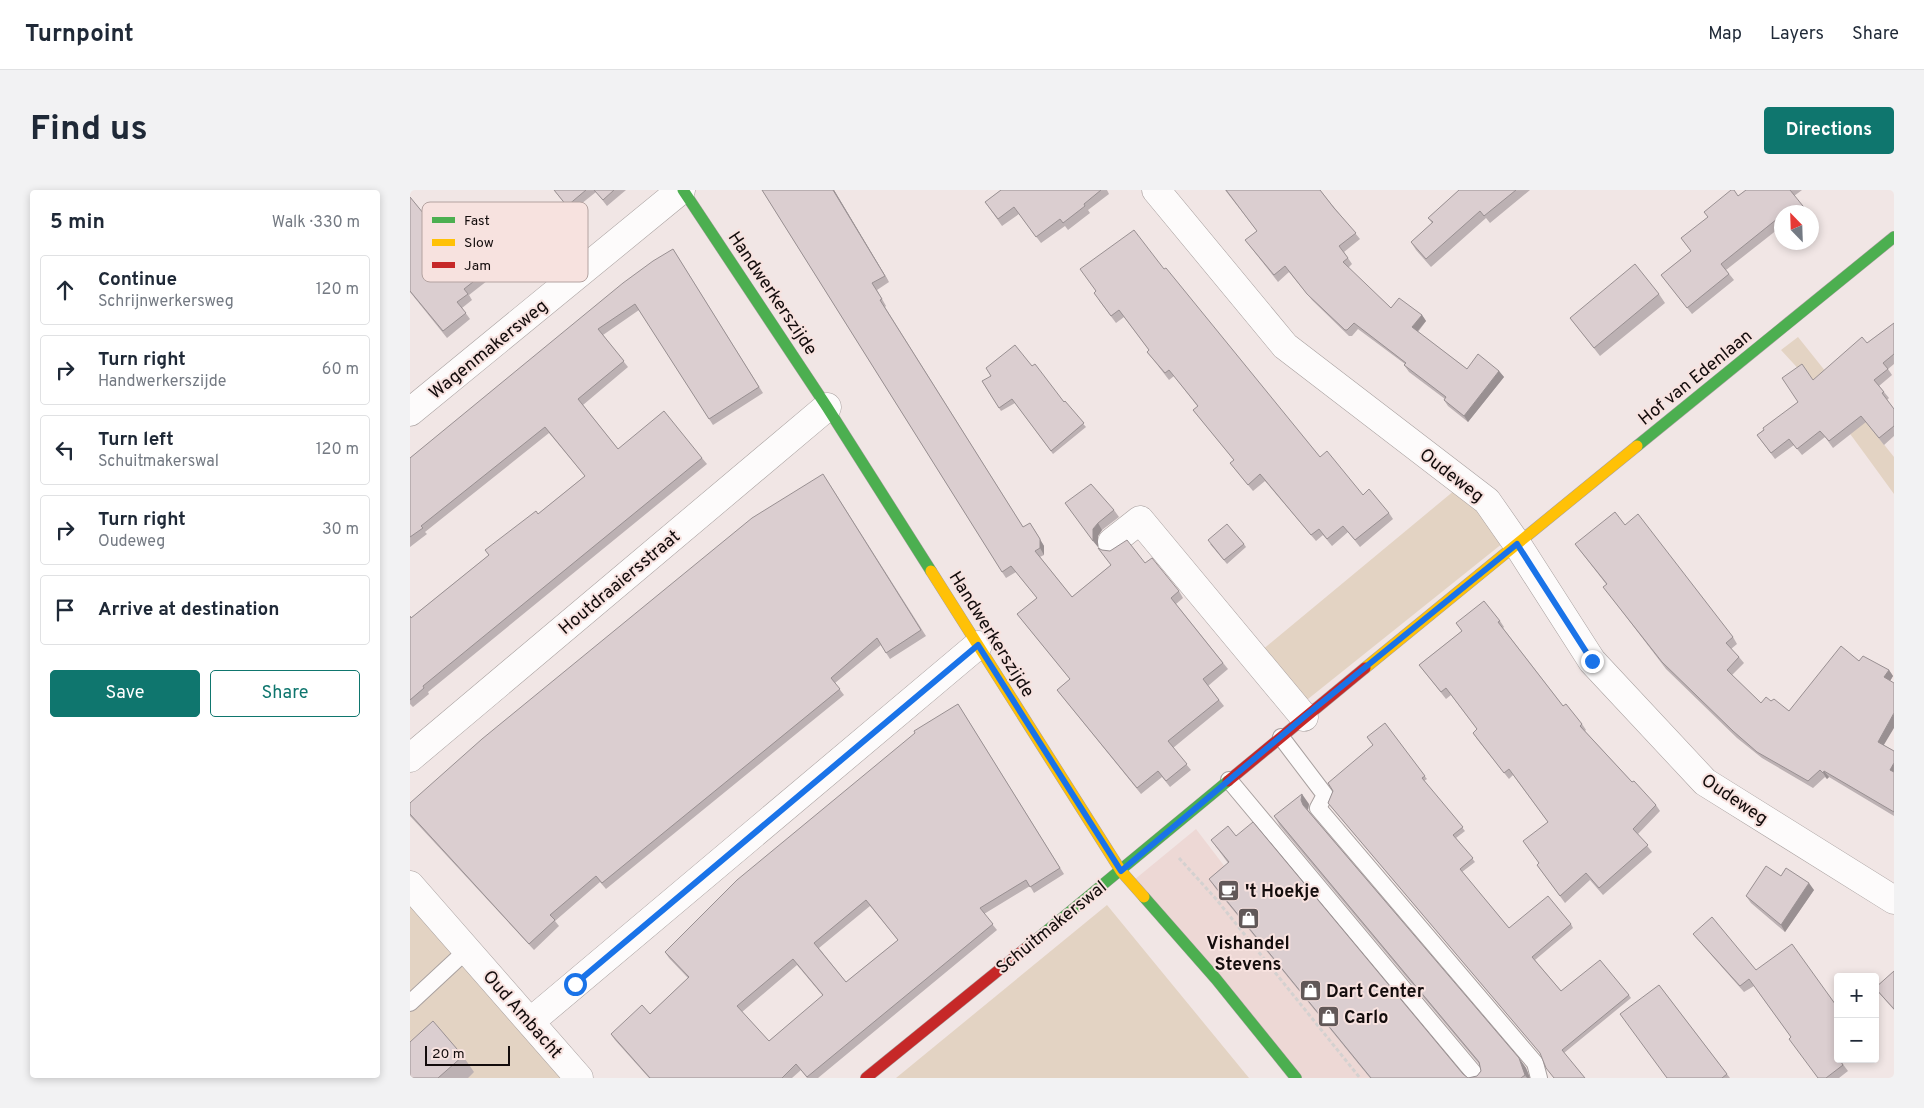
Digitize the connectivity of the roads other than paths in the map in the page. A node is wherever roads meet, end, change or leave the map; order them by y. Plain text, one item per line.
1 (682, 190) edge
2 (1156, 190) edge
3 (1894, 237) edge
4 (588, 264) edge
5 (564, 282) edge
6 (415, 399) edge
7 (827, 407) junction
8 (1112, 542) dead end
9 (1517, 544) junction
10 (978, 645) junction
11 (1304, 717) junction
12 (1281, 737) junction
13 (410, 758) edge
14 (1229, 780) junction
15 (1121, 871) junction
16 (410, 885) edge
17 (1894, 900) edge
18 (467, 950) junction
19 (410, 1003) edge
20 (530, 1022) junction
21 (579, 1078) edge
22 (866, 1078) edge
23 (1296, 1078) edge
24 (1478, 1078) edge
25 (1539, 1078) edge

1 - 4 street, Wagenmakersweg
1 - 7 street, Handwerkerszijde
2 - 9 street, Oudeweg
3 - 9 street, Hof van Edenlaan
5 - 6 street, Wagenmakersweg
7 - 10 street, Handwerkerszijde
7 - 13 street, Houtdraaiersstraat
8 - 11 street
9 - 11 street, Schuitmakerswal
9 - 17 street, Oudeweg
10 - 15 street, Handwerkerszijde
10 - 20 street
11 - 12 street, Schuitmakerswal
12 - 14 street, Schuitmakerswal
12 - 25 lane
14 - 15 street, Schuitmakerswal
14 - 24 lane
15 - 22 street, Schuitmakerswal
15 - 23 street, Handwerkerszijde
16 - 18 street, Oud Ambacht
18 - 19 lane
18 - 20 street, Oud Ambacht
20 - 21 street, Oud Ambacht

